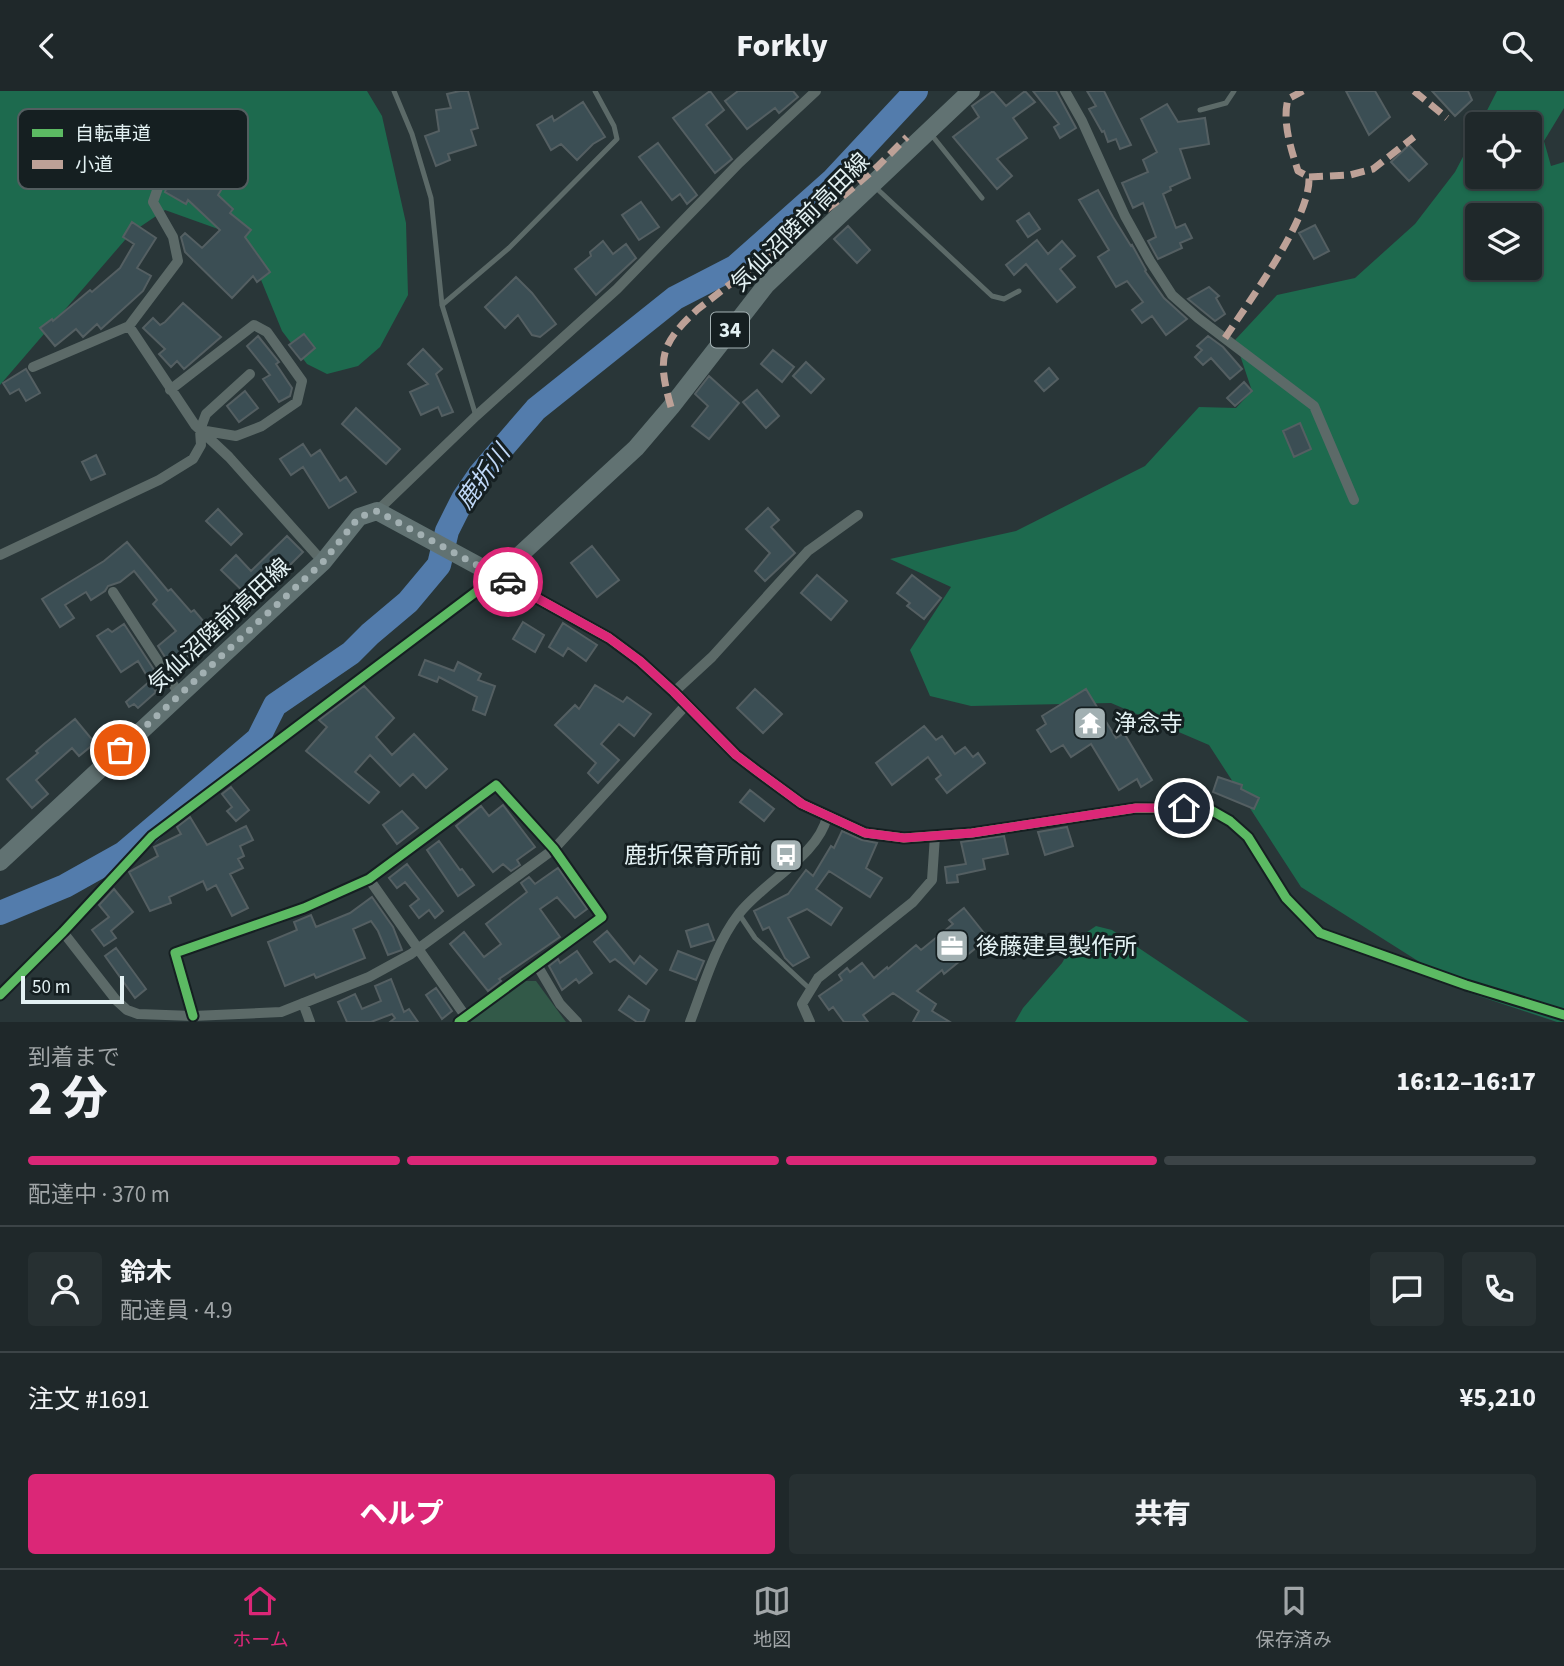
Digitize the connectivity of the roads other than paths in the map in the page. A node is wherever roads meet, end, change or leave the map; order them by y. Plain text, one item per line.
1 (394, 91) edge
2 (594, 91) edge
3 (816, 91) edge
4 (971, 91) edge
5 (1065, 91) edge
6 (1234, 91) edge
7 (1200, 110) dead end
8 (928, 131) junction
9 (871, 183) junction
10 (158, 189) edge
11 (982, 198) dead end
12 (1018, 291) dead end
13 (442, 305) junction
14 (129, 325) junction
15 (33, 367) dead end
16 (250, 374) dead end
17 (170, 390) junction
18 (476, 416) junction
19 (200, 430) junction
20 (1354, 500) dead end
21 (377, 511) junction
22 (858, 516) dead end
23 (0, 555) edge
24 (323, 562) junction
25 (497, 576) junction
26 (113, 592) dead end
27 (674, 692) junction
28 (180, 695) junction
29 (686, 705) junction
30 (827, 817) junction
31 (935, 836) junction
32 (554, 849) junction
33 (0, 862) edge
34 (369, 879) junction
35 (739, 914) junction
36 (63, 932) junction
37 (418, 948) junction
38 (537, 965) junction
39 (811, 990) junction
40 (0, 995) edge
41 (303, 1003) junction
42 (1564, 1015) edge
43 (193, 1016) junction
44 (463, 1019) edge
45 (310, 1022) edge
46 (577, 1022) edge
47 (690, 1022) edge
48 (810, 1022) edge

1 - 13 lane
2 - 13 lane
3 - 18 street
4 - 8 main road, 気仙沼陸前高田線 / 34
5 - 20 street
6 - 7 lane
8 - 9 main road, 気仙沼陸前高田線 / 34
8 - 11 lane
9 - 12 lane
9 - 25 main road, 気仙沼陸前高田線 / 34
10 - 14 street
13 - 18 lane
14 - 15 street
14 - 17 street
16 - 19 street
17 - 19 street
17 - 19 street
18 - 21 street
19 - 23 street
19 - 24 street
21 - 24 main road, 気仙沼陸前高田線
21 - 25 main road
22 - 27 street
24 - 28 main road, 気仙沼陸前高田線
25 - 27 street
25 - 36 street
26 - 28 street
27 - 29 street
28 - 33 main road, 気仙沼陸前高田線
29 - 30 street
29 - 32 street
30 - 31 street
30 - 35 street
31 - 39 street
31 - 42 street
32 - 34 street
32 - 37 street
32 - 38 street
34 - 37 street
34 - 43 street
35 - 39 lane
35 - 47 street
36 - 40 street
36 - 43 street
37 - 41 street
37 - 44 street
38 - 44 street
38 - 46 street
39 - 48 street
41 - 43 street
41 - 45 street

